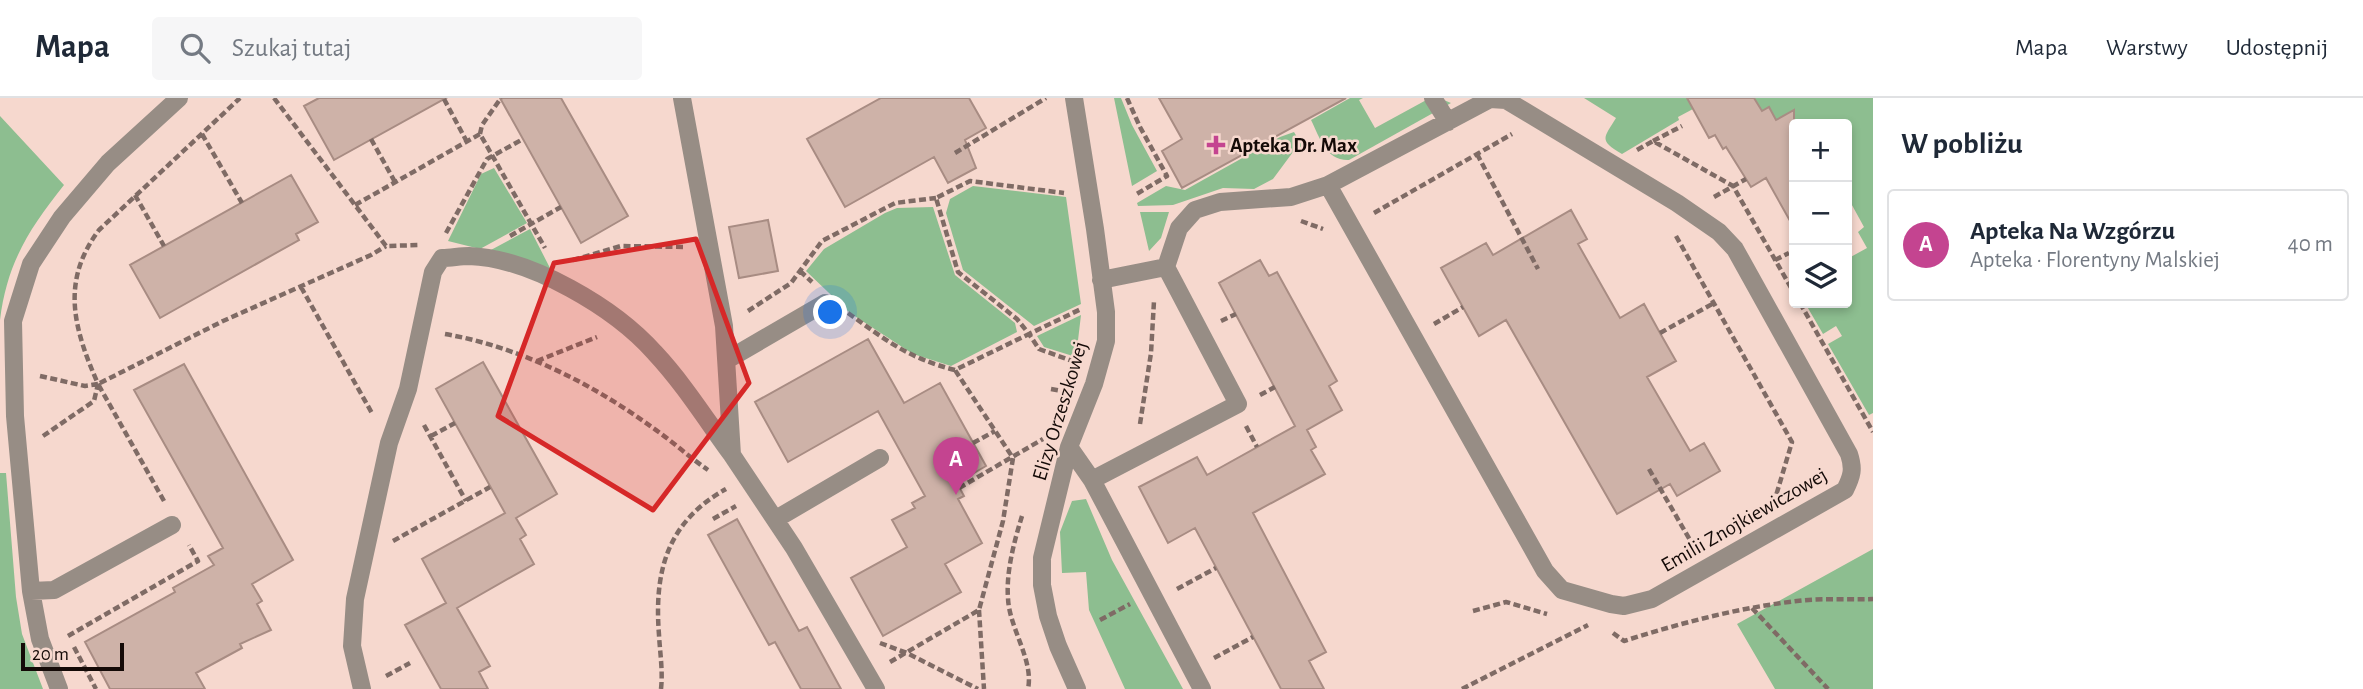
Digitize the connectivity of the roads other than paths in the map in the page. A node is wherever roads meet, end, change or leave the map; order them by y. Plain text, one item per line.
1 (179, 98) edge
2 (682, 98) edge
3 (1074, 98) edge
4 (1433, 98) edge
5 (1448, 122) junction
6 (1328, 185) junction
7 (1161, 268) junction
8 (1101, 281) junction
9 (833, 305) road end
10 (727, 360) junction
11 (1069, 447) junction
12 (732, 455) junction
13 (880, 458) dead end
14 (1092, 480) junction
15 (171, 518) road end
16 (776, 519) junction
17 (31, 591) junction
18 (872, 681) edge
19 (59, 689) edge
20 (362, 689) edge
21 (1077, 689) edge
22 (1202, 689) edge

1 - 17 street
2 - 10 street
3 - 8 street, Elizy Orzeszkowej
4 - 5 street
5 - 6 street, Emilii Znojkiewiczowej
5 - 6 street, Emilii Znojkiewiczowej
6 - 7 street, Emilii Znojkiewiczowej
7 - 8 street
7 - 14 street
8 - 11 street, Elizy Orzeszkowej
9 - 10 street
10 - 12 street
11 - 14 street
11 - 21 street, Elizy Orzeszkowej
12 - 16 street
12 - 20 street
13 - 16 street
14 - 22 street
15 - 17 street
16 - 18 street
17 - 19 street

